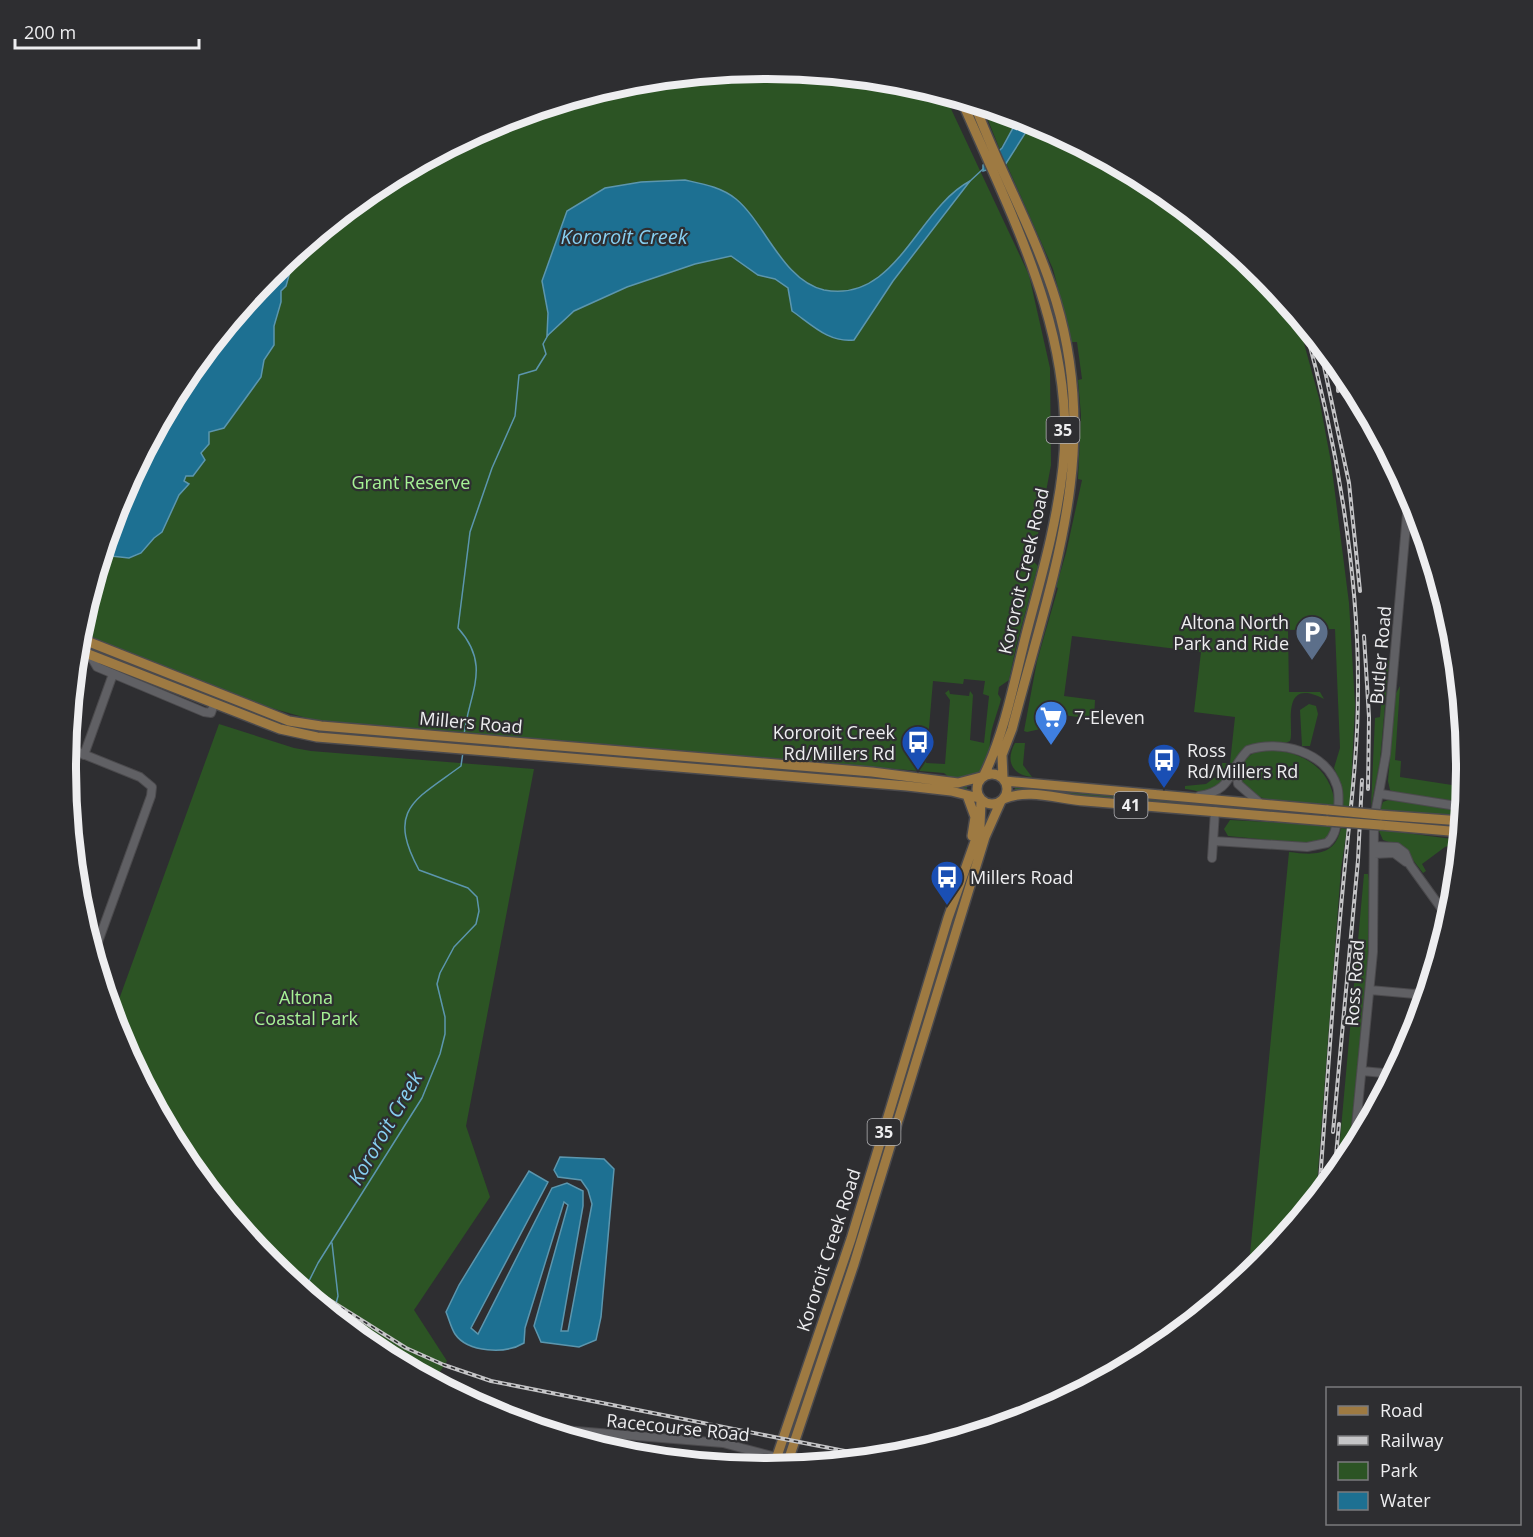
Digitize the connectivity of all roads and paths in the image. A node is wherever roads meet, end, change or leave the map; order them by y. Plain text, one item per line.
1 (966, 108) edge
2 (976, 111) edge
3 (983, 137) junction
4 (1407, 512) edge
5 (89, 642) edge
6 (86, 654) edge
7 (90, 655) junction
8 (113, 674) junction
9 (218, 693) junction
10 (214, 704) junction
11 (77, 752) edge
12 (84, 755) junction
13 (1236, 768) junction
14 (983, 776) junction
15 (1004, 780) junction
16 (1381, 794) junction
17 (967, 795) junction
18 (1189, 798) junction
19 (980, 799) junction
20 (1002, 800) junction
21 (1263, 805) junction
22 (1455, 806) edge
23 (1215, 811) junction
24 (1378, 820) junction
25 (1454, 821) edge
26 (1453, 831) edge
27 (1214, 841) junction
28 (1374, 850) junction
29 (969, 855) junction
30 (1212, 858) dead end
31 (972, 879) junction
32 (960, 883) junction
33 (1442, 909) edge
34 (98, 940) edge
35 (1370, 990) junction
36 (1419, 992) edge
37 (916, 1024) junction
38 (927, 1028) junction
39 (1362, 1071) junction
40 (1385, 1073) edge
41 (1356, 1126) edge
42 (801, 1382) junction
43 (812, 1386) junction
44 (796, 1396) junction
45 (808, 1400) junction
46 (574, 1431) edge
47 (776, 1457) joint
48 (789, 1457) edge

1 - 3 main road, Kororoit Creek Road / 35
2 - 3 main road, Kororoit Creek Road / 35
3 - 14 main road, Kororoit Creek Road / 35
3 - 15 main road, Kororoit Creek Road / 35
4 - 16 street, Butler Road
5 - 9 main road, Millers Road
6 - 7 main road, Millers Road
7 - 8 street
7 - 10 main road, Millers Road
8 - 10 street
8 - 12 street
9 - 10 main road
9 - 14 main road, Millers Road
10 - 17 main road, Millers Road
11 - 12 street
12 - 34 street
13 - 18 street
13 - 21 street
13 - 27 street
14 - 15 main road
14 - 19 main road, 35
15 - 18 main road, 41
15 - 20 main road, 35
16 - 22 street
16 - 24 street, Butler Road
17 - 19 main road, Millers Road
17 - 29 main road
18 - 21 main road, 41
19 - 20 main road
19 - 29 main road, Kororoit Creek Road / 35
20 - 23 main road, 41
20 - 31 main road, Kororoit Creek Road / 35
21 - 24 main road, 41, bridge
23 - 24 main road, 41, bridge
23 - 27 street
24 - 25 main road, 41
24 - 26 main road, 41
24 - 28 street, Ross Road
27 - 30 street
28 - 33 street
28 - 35 street, Ross Road
29 - 32 main road, Kororoit Creek Road / 35
31 - 32 main road
31 - 38 main road, Kororoit Creek Road / 35
32 - 37 main road, Kororoit Creek Road / 35
35 - 36 street
35 - 39 street, Ross Road
37 - 38 main road
37 - 42 main road, Kororoit Creek Road / 35
38 - 43 main road, Kororoit Creek Road / 35
39 - 40 street
39 - 41 street, Ross Road
42 - 43 main road
42 - 44 main road, Kororoit Creek Road / 35
43 - 45 main road, Kororoit Creek Road / 35
44 - 45 main road
44 - 47 main road, Kororoit Creek Road / 35
45 - 48 main road, Kororoit Creek Road / 35
46 - 47 street, Racecourse Road

